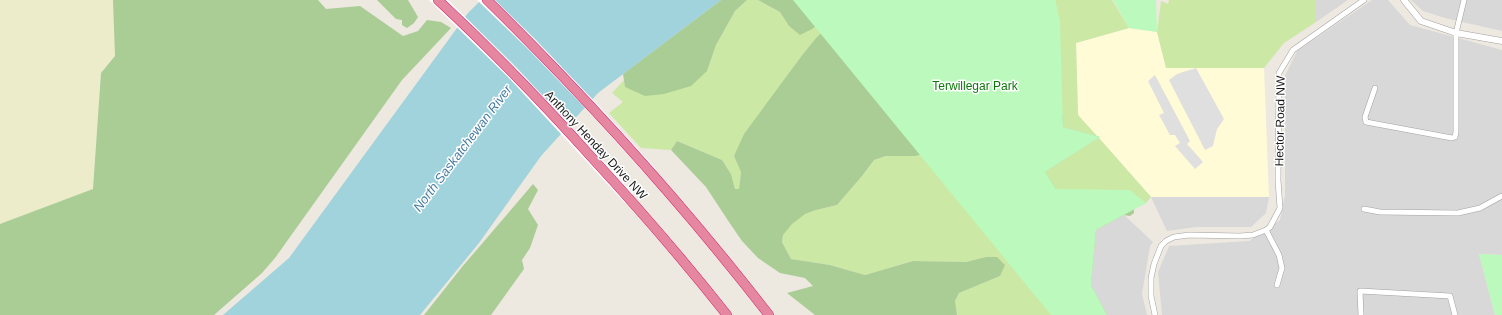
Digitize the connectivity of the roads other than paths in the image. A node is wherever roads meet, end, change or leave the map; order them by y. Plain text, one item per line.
1 (438, 0) edge
2 (487, 0) edge
3 (1364, 0) edge
4 (1404, 0) edge
5 (1464, 0) edge
6 (1456, 33) junction
7 (1502, 41) edge
8 (1375, 88) dead end
9 (1502, 197) edge
10 (1364, 209) dead end
11 (1266, 230) junction
12 (1278, 285) dead end
13 (727, 315) edge
14 (769, 315) edge
15 (1155, 315) edge
16 (1361, 315) edge
17 (1455, 315) edge

1 - 13 highway, Anthony Henday Drive NW
2 - 14 highway, Anthony Henday Drive NW
3 - 11 street, Hector Road NW
4 - 6 street
5 - 6 street
6 - 7 street
6 - 8 street
9 - 10 street
11 - 12 street
11 - 15 street
16 - 17 street

